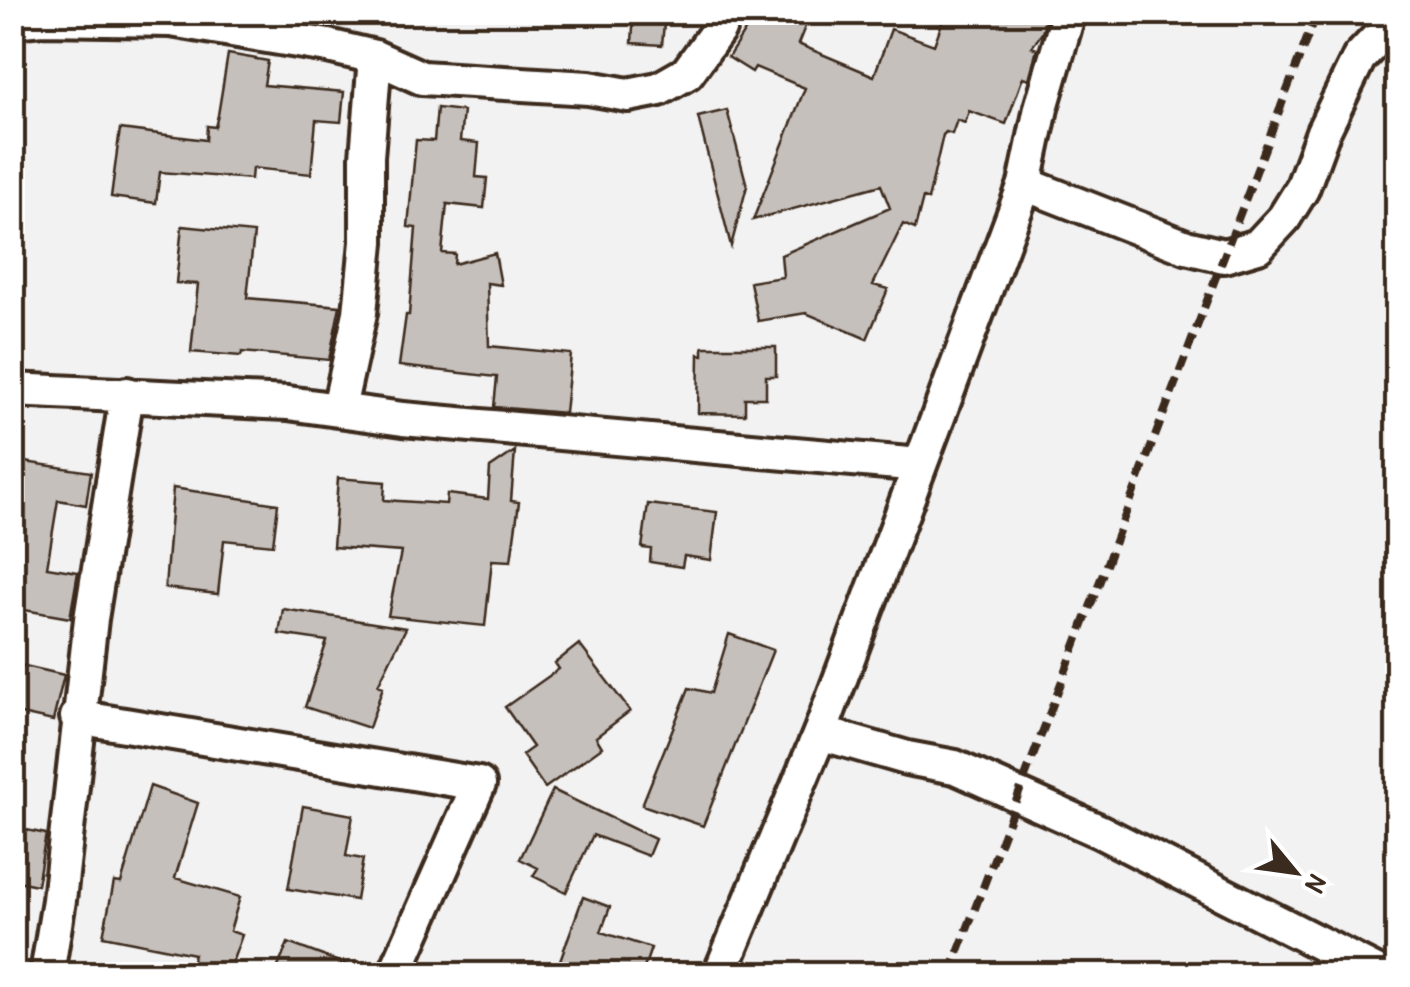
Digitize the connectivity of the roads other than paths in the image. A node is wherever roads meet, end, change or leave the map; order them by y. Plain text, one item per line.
1 (725, 12) edge
2 (1069, 12) edge
3 (32, 17) edge
4 (1398, 37) edge
5 (375, 57) junction
6 (1025, 184) junction
7 (12, 390) edge
8 (127, 394) junction
9 (339, 408) junction
10 (920, 466) junction
11 (78, 717) junction
12 (820, 733) junction
13 (46, 974) edge
14 (396, 974) edge
15 (720, 974) edge
16 (1380, 974) edge

1 - 5 street
2 - 6 street
3 - 5 street
4 - 6 street
5 - 9 street
6 - 10 street
7 - 8 street
8 - 9 street
8 - 11 street
9 - 10 street
10 - 12 street
11 - 13 street
11 - 14 street
12 - 15 street
12 - 16 street

